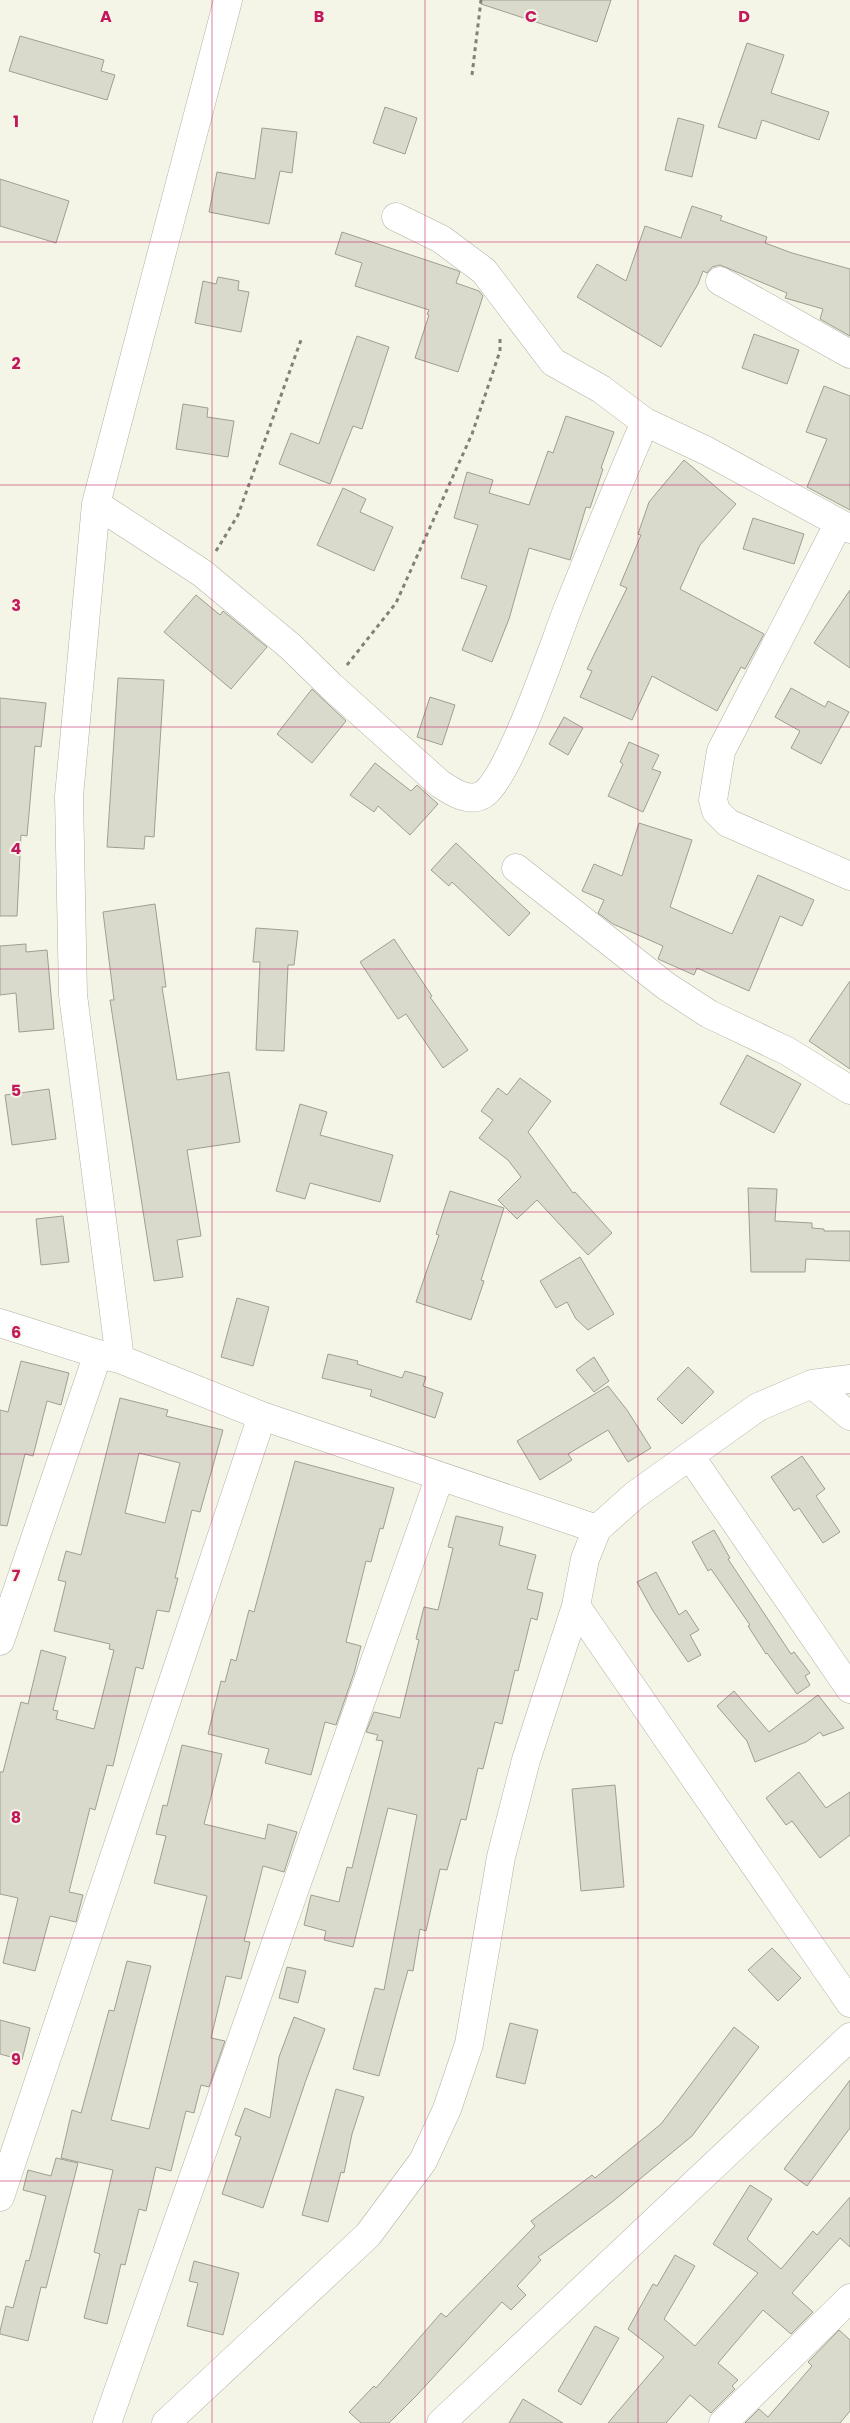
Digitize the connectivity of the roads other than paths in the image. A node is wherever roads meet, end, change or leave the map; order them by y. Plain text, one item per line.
1 (228, 0) edge
2 (396, 217) dead end
3 (720, 281) dead end
4 (850, 354) edge
5 (645, 422) junction
6 (96, 504) junction
7 (845, 526) edge
8 (516, 868) dead end
9 (850, 876) edge
10 (850, 1090) edge
11 (0, 1324) edge
12 (109, 1357) junction
13 (850, 1379) edge
14 (812, 1384) junction
15 (262, 1416) junction
16 (850, 1416) edge
17 (690, 1456) junction
18 (440, 1476) junction
19 (597, 1529) junction
20 (576, 1606) junction
21 (0, 1641) edge
22 (850, 1689) edge
23 (850, 2003) edge
24 (850, 2037) edge
25 (0, 2197) edge
26 (850, 2298) edge
27 (107, 2423) edge
28 (166, 2423) edge
29 (441, 2423) edge
30 (723, 2423) edge

1 - 6 street
2 - 5 street
3 - 4 street
5 - 6 street
5 - 7 street
6 - 12 street
7 - 9 street
8 - 10 street
11 - 12 street
12 - 15 street
12 - 21 street
13 - 14 street
14 - 16 street
14 - 17 street
15 - 18 street
15 - 25 street
17 - 19 street
17 - 22 street
18 - 19 street
18 - 27 street
19 - 20 street
20 - 23 street
20 - 28 street
24 - 29 street
26 - 30 street

